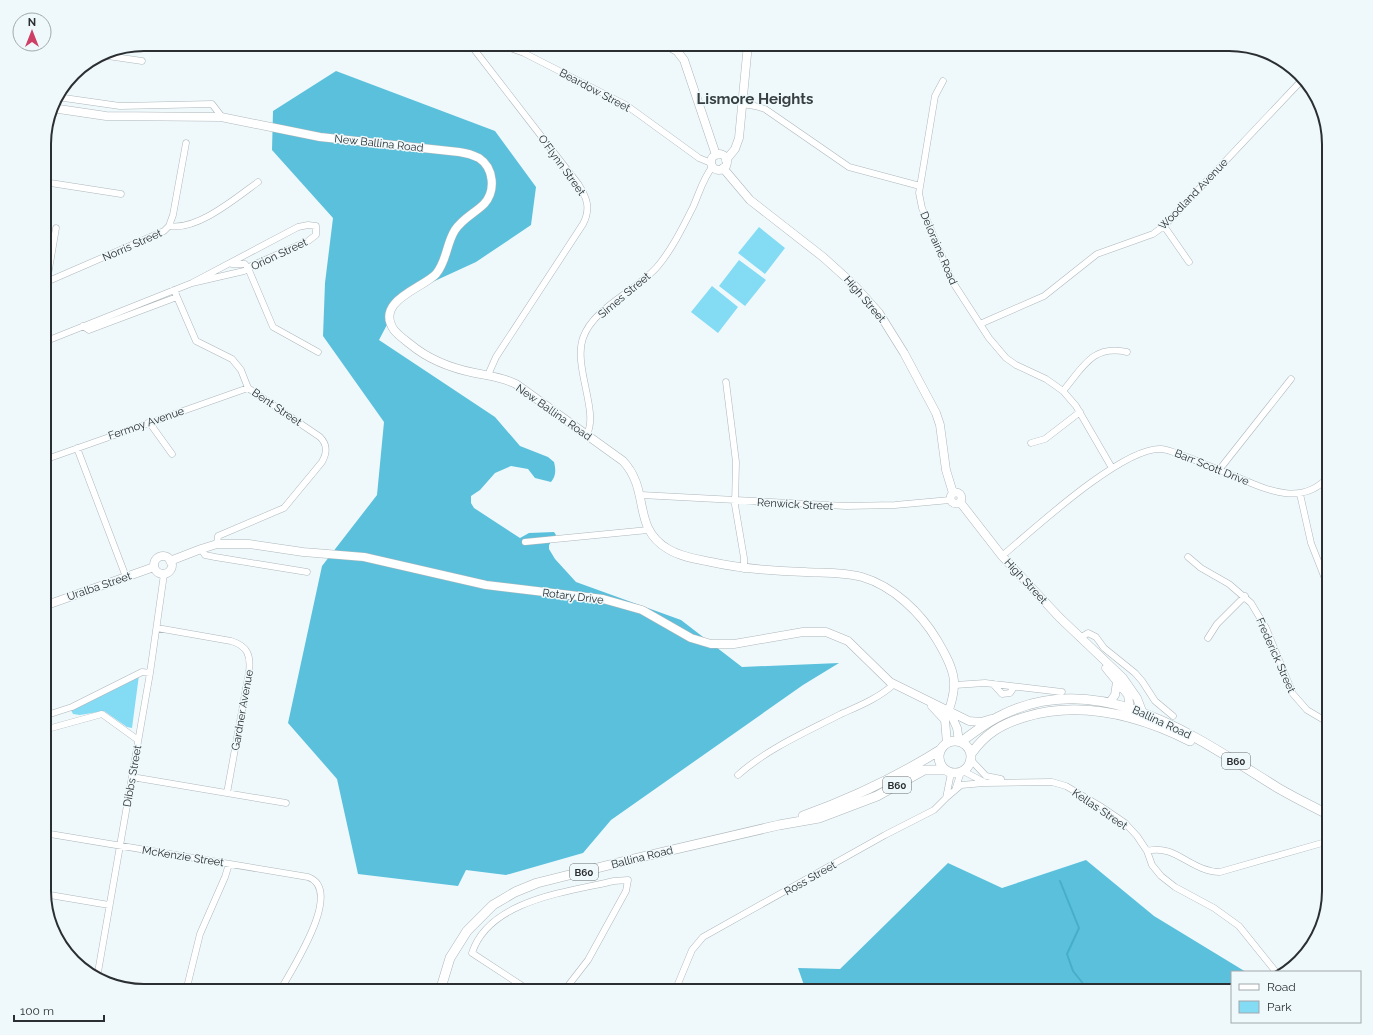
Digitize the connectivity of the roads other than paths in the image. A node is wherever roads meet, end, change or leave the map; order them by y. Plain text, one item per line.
1 (474, 51) edge
2 (518, 51) edge
3 (677, 51) edge
4 (747, 51) edge
5 (112, 57) edge
6 (142, 61) dead end
7 (943, 81) dead end
8 (1299, 83) edge
9 (64, 98) edge
10 (742, 104) junction
11 (58, 109) edge
12 (222, 117) junction
13 (186, 143) dead end
14 (716, 155) junction
15 (712, 164) junction
16 (725, 164) junction
17 (258, 182) dead end
18 (51, 183) edge
19 (920, 186) junction
20 (121, 194) dead end
21 (169, 226) junction
22 (1164, 226) junction
23 (56, 228) dead end
24 (51, 255) edge
25 (1189, 262) dead end
26 (227, 265) junction
27 (248, 268) junction
28 (51, 280) edge
29 (192, 284) junction
30 (174, 290) junction
31 (177, 297) junction
32 (980, 324) junction
33 (83, 326) junction
34 (51, 339) edge
35 (318, 352) dead end
36 (1127, 352) dead end
37 (488, 375) junction
38 (1291, 380) dead end
39 (726, 382) dead end
40 (248, 388) junction
41 (1063, 391) junction
42 (1080, 412) junction
43 (149, 422) junction
44 (587, 434) junction
45 (1031, 443) dead end
46 (77, 448) junction
47 (172, 454) dead end
48 (51, 457) edge
49 (1112, 468) junction
50 (1219, 470) junction
51 (1322, 482) edge
52 (1300, 494) junction
53 (641, 495) junction
54 (952, 497) junction
55 (735, 501) junction
56 (284, 508) joint
57 (648, 530) junction
58 (525, 542) dead end
59 (217, 544) junction
60 (201, 549) junction
61 (1002, 556) junction
62 (1188, 557) dead end
63 (170, 561) junction
64 (154, 567) junction
65 (744, 569) junction
66 (1322, 571) edge
67 (307, 572) dead end
68 (164, 574) junction
69 (126, 577) junction
70 (1245, 596) junction
71 (51, 604) edge
72 (157, 628) junction
73 (1080, 638) junction
74 (1208, 638) dead end
75 (1094, 653) junction
76 (150, 673) junction
77 (1117, 682) junction
78 (894, 684) junction
79 (955, 685) junction
80 (1062, 692) dead end
81 (923, 699) junction
82 (1110, 702) junction
83 (1130, 707) junction
84 (949, 710) junction
85 (1142, 711) junction
86 (51, 714) edge
87 (1001, 715) junction
88 (1173, 716) dead end
89 (1322, 719) edge
90 (946, 720) junction
91 (1147, 722) junction
92 (51, 728) edge
93 (138, 740) junction
94 (960, 742) junction
95 (946, 743) junction
96 (940, 750) junction
97 (971, 757) junction
98 (948, 771) junction
99 (962, 771) junction
100 (738, 775) dead end
101 (132, 777) junction
102 (986, 782) junction
103 (1018, 782) junction
104 (956, 788) junction
105 (227, 793) junction
106 (946, 798) junction
107 (286, 804) dead end
108 (1322, 811) edge
109 (1322, 818) edge
110 (779, 825) junction
111 (51, 834) edge
112 (1322, 844) edge
113 (119, 846) junction
114 (1147, 851) junction
115 (229, 864) junction
116 (51, 895) edge
117 (109, 905) junction
118 (98, 971) edge
119 (1275, 971) edge
120 (188, 984) edge
121 (284, 984) edge
122 (442, 984) edge
123 (519, 984) edge
124 (569, 984) edge
125 (677, 984) edge

1 - 37 street, O'Flynn Street
2 - 15 street, Beardow Street
3 - 14 street
4 - 10 street
5 - 6 street
7 - 19 street, Deloraine Road
8 - 22 street, Woodland Avenue
9 - 12 street
10 - 16 street
10 - 19 street
11 - 12 street, New Ballina Road
12 - 37 street, New Ballina Road
13 - 21 street
14 - 15 street
14 - 16 street
15 - 16 street
15 - 44 street, Simes Street
16 - 54 street, High Street
17 - 21 street, Norris Street
18 - 20 street
19 - 32 street, Deloraine Road
21 - 28 street, Norris Street
22 - 25 street
22 - 32 street, Woodland Avenue
23 - 24 street
26 - 27 street
26 - 27 street, Orion Street
26 - 29 street, Orion Street
27 - 29 street, Orion Street
27 - 35 street
29 - 30 street, Orion Street
30 - 31 street, Bent Street
30 - 33 street, Orion Street
31 - 33 street
31 - 40 street, Bent Street
32 - 41 street, Deloraine Road
33 - 34 street, Orion Street
36 - 41 street
37 - 44 street, New Ballina Road
38 - 50 street
39 - 55 street
40 - 43 street, Fermoy Avenue
40 - 56 street, Bent Street
41 - 42 street, Deloraine Road
42 - 45 street
42 - 49 street, Deloraine Road
43 - 46 street, Fermoy Avenue
43 - 47 street
44 - 53 street, New Ballina Road
46 - 48 street, Fermoy Avenue
46 - 69 street
49 - 50 street, Barr Scott Drive
49 - 61 street, Barr Scott Drive
50 - 52 street, Barr Scott Drive
51 - 52 street, Barr Scott Drive
52 - 66 street
53 - 55 street, Renwick Street
53 - 57 street, New Ballina Road
54 - 55 street, Renwick Street
54 - 61 street, High Street
55 - 65 street
56 - 59 street, Uralba Street
57 - 58 street
57 - 65 street
59 - 60 street, Uralba Street
59 - 78 street, Rotary Drive
60 - 63 street, Uralba Street
60 - 67 street
61 - 73 street, High Street
62 - 70 street, Frederick Street
63 - 64 street, Uralba Street
63 - 68 street
64 - 68 street
64 - 69 street, Uralba Street
65 - 79 street
68 - 72 street, Dibbs Street
69 - 71 street, Uralba Street
70 - 74 street
70 - 89 street, Frederick Street
72 - 76 street, Dibbs Street
72 - 105 street, Gardner Avenue
73 - 75 street, High Street
73 - 88 street
75 - 77 street
75 - 85 street
76 - 86 street
76 - 93 street, Dibbs Street
77 - 82 street
77 - 83 street
78 - 81 street, Rotary Drive
78 - 100 street
79 - 80 street
79 - 84 street
81 - 84 street, Rotary Drive
81 - 90 street, Rotary Drive
82 - 83 main road, Ballina Road / B60
82 - 87 main road, Ballina Road / B60
83 - 85 main road, Ballina Road / B60
83 - 91 street
84 - 87 street, Rotary Drive
84 - 90 street
84 - 94 street
85 - 108 main road, Ballina Road / B60
87 - 94 main road, Ballina Road / B60
90 - 95 street
91 - 97 main road, Ballina Road / B60
91 - 109 main road, Ballina Road / B60
92 - 93 street
93 - 101 street, Dibbs Street
94 - 95 main road, B60
94 - 97 main road
95 - 96 main road, B60
96 - 98 main road
96 - 110 main road, Ballina Road / B60
97 - 99 main road, B60
97 - 103 street, Kellas Street
98 - 99 main road, B60
98 - 106 street
98 - 110 main road, Ballina Road / B60
99 - 102 street, Kellas Street
99 - 104 street
101 - 105 street
101 - 113 street, Dibbs Street
102 - 103 street, Kellas Street
102 - 104 street, Kellas Street
103 - 114 street, Kellas Street
104 - 106 street
105 - 107 street
106 - 125 street, Ross Street
110 - 122 main road, Ballina Road / B60
111 - 113 street, McKenzie Street
112 - 114 street
113 - 115 street, McKenzie Street
113 - 117 street, Dibbs Street
114 - 119 street, Kellas Street
115 - 120 street
115 - 121 street, McKenzie Street
116 - 117 street
117 - 118 street, Dibbs Street
123 - 124 street

